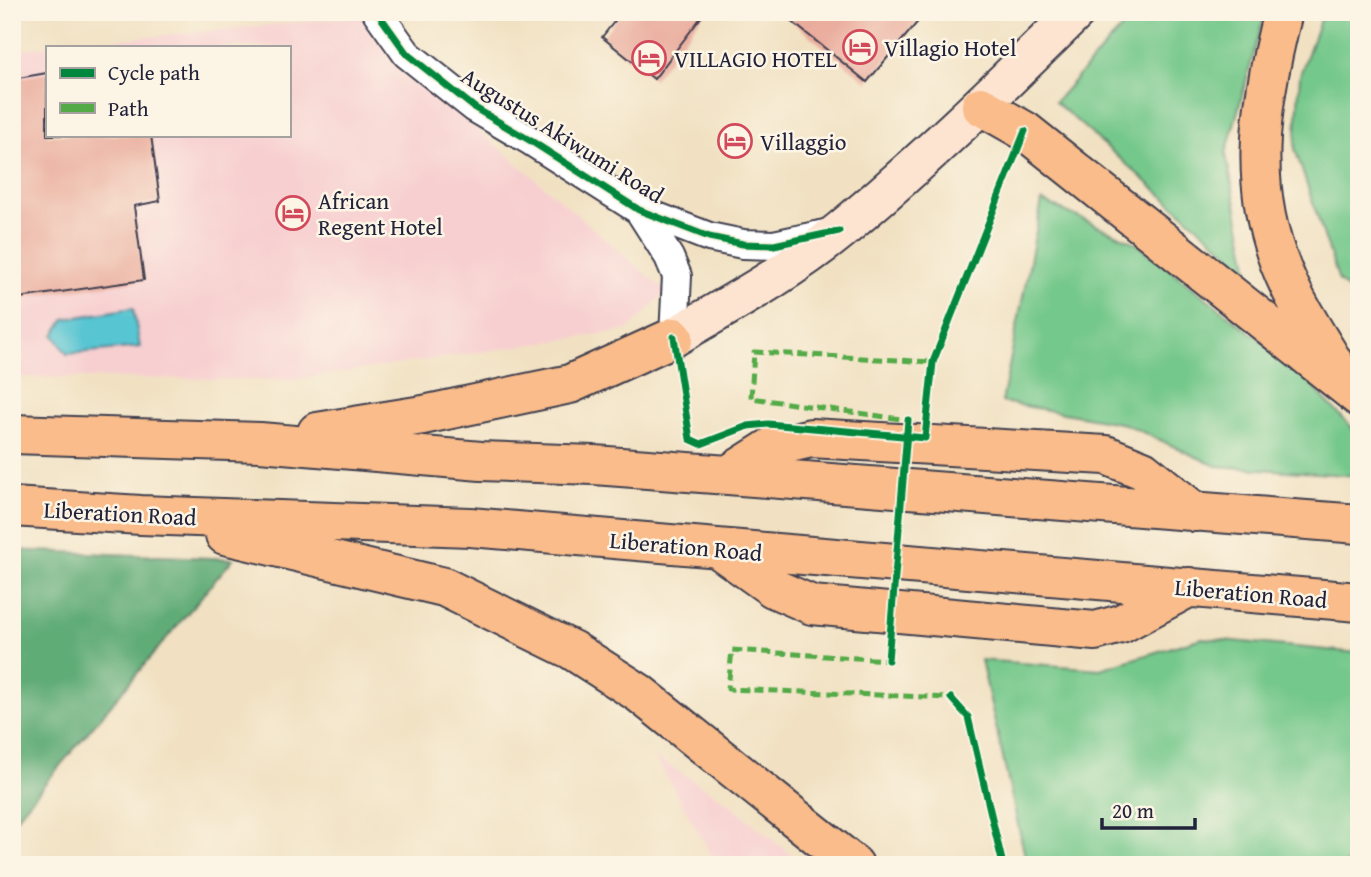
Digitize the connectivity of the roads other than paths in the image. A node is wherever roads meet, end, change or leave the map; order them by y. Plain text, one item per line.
1 (377, 12) edge
2 (1076, 12) edge
3 (1283, 12) edge
4 (981, 106) junction
5 (639, 210) junction
6 (839, 231) junction
7 (674, 337) junction
8 (1354, 393) edge
9 (12, 434) edge
10 (260, 442) junction
11 (12, 507) edge
12 (142, 515) junction
13 (1359, 524) edge
14 (720, 550) junction
15 (1190, 587) junction
16 (1359, 602) edge
17 (854, 865) edge

1 - 5 street, Augustus Akiwumi Road
2 - 4 street
3 - 8 highway
4 - 6 street
4 - 8 highway
5 - 6 street, Augustus Akiwumi Road
5 - 7 street, Augustus Akiwumi Road
6 - 7 street
7 - 10 highway
9 - 10 highway
10 - 13 highway
11 - 12 highway, Liberation Road
12 - 14 highway, Liberation Road
12 - 17 highway
14 - 15 highway, Liberation Road
14 - 15 highway
15 - 16 highway, Liberation Road

